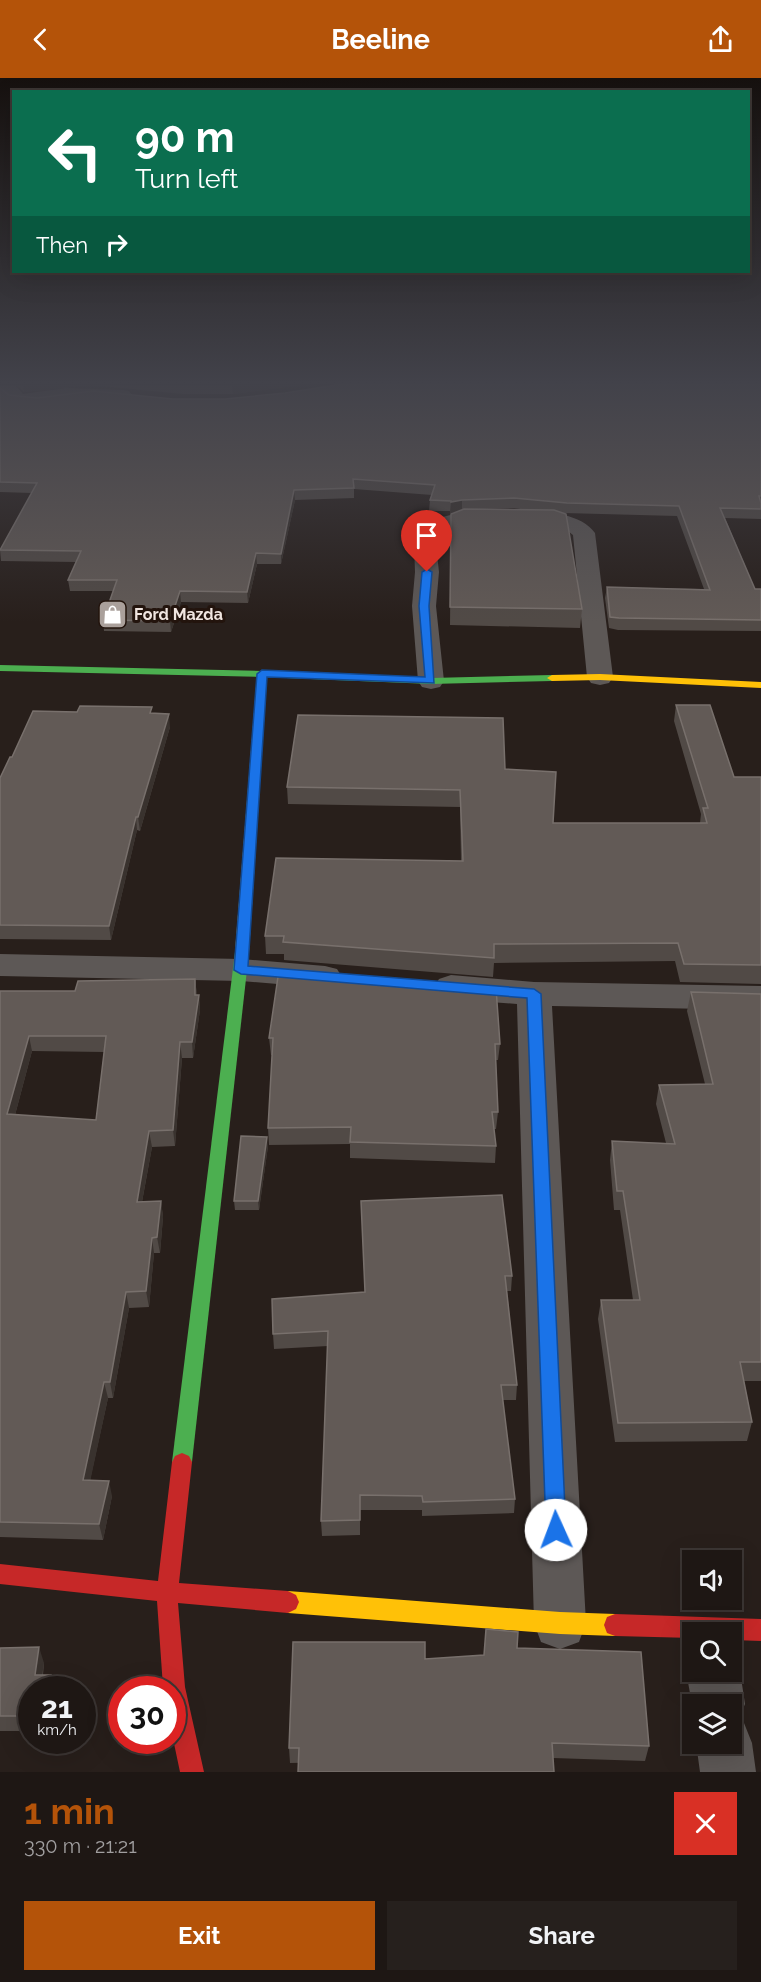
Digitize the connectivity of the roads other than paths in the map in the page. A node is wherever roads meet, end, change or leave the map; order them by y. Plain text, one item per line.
1 (0, 668) edge
2 (262, 674) junction
3 (600, 677) junction
4 (431, 681) junction
5 (761, 685) edge
6 (0, 965) edge
7 (241, 970) junction
8 (358, 979) edge
9 (417, 984) edge
10 (534, 994) junction
11 (761, 998) edge
12 (0, 1574) edge
13 (167, 1592) junction
14 (560, 1623) junction
15 (761, 1630) edge
16 (742, 1635) edge
17 (682, 1640) edge
18 (726, 1754) edge
19 (192, 1772) edge
20 (728, 1772) edge

1 - 2 street
2 - 4 street
2 - 7 street
3 - 4 street
3 - 4 street
3 - 5 street
6 - 7 street
7 - 8 street
7 - 13 street
9 - 10 street
10 - 11 street
10 - 14 street
12 - 13 street
13 - 14 street
13 - 19 street
14 - 17 street
15 - 16 street
18 - 20 street

